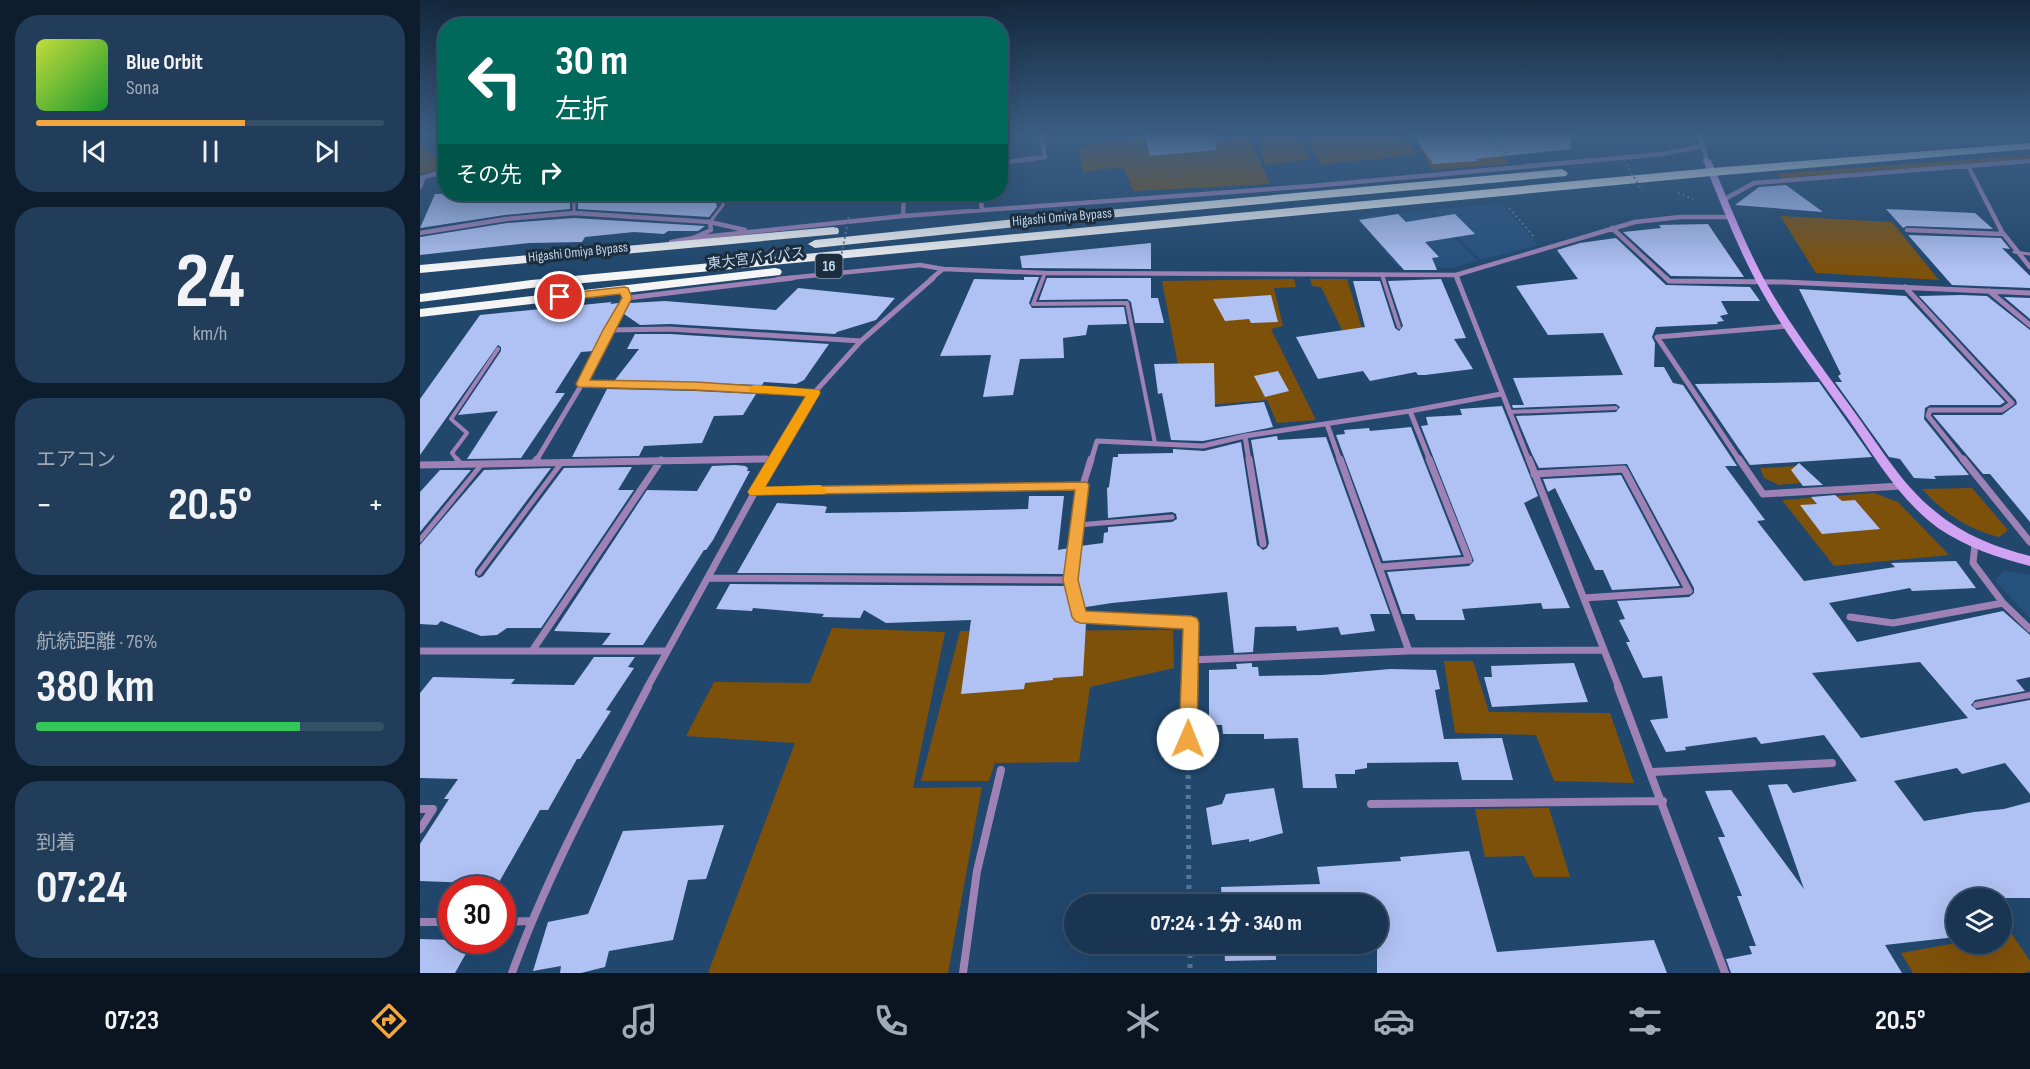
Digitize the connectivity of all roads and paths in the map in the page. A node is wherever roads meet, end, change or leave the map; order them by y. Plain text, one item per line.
1 (1383, 179) edge
2 (1562, 179) edge
3 (1635, 179) edge
4 (1715, 179) edge
5 (1799, 179) edge
6 (1975, 179) edge
7 (1650, 190) dead end
8 (1677, 193) dead end
9 (1723, 200) junction
10 (574, 201) edge
11 (723, 201) edge
12 (904, 201) edge
13 (981, 201) edge
14 (1697, 201) dead end
15 (1508, 207) dead end
16 (1236, 209) junction
17 (982, 210) junction
18 (574, 213) junction
19 (849, 216) dead end
20 (903, 216) junction
21 (1731, 217) junction
22 (710, 222) junction
23 (1612, 228) junction
24 (1907, 230) dead end
25 (751, 232) junction
26 (420, 233) edge
27 (2001, 234) junction
28 (693, 238) junction
29 (637, 249) junction
30 (1544, 249) junction
31 (2014, 252) junction
32 (2030, 254) edge
33 (2030, 267) edge
34 (420, 269) edge
35 (943, 269) junction
36 (1045, 273) junction
37 (1382, 274) junction
38 (1456, 275) junction
39 (837, 278) dead end
40 (1761, 282) junction
41 (420, 287) edge
42 (1905, 287) junction
43 (1988, 291) junction
44 (2030, 293) edge
45 (626, 294) junction
46 (420, 298) edge
47 (420, 312) edge
48 (2030, 325) edge
49 (1788, 326) junction
50 (1399, 327) dead end
51 (609, 330) junction
52 (861, 341) junction
53 (498, 349) dead end
54 (582, 384) junction
55 (814, 393) junction
56 (1501, 394) junction
57 (1616, 408) dead end
58 (1410, 411) junction
59 (1509, 412) junction
60 (1327, 424) junction
61 (1245, 436) junction
62 (1155, 443) junction
63 (773, 459) junction
64 (661, 460) junction
65 (535, 462) junction
66 (562, 462) junction
67 (462, 464) junction
68 (482, 464) junction
69 (420, 465) edge
70 (1534, 474) junction
71 (1083, 485) junction
72 (1901, 486) junction
73 (755, 492) junction
74 (1172, 517) dead end
75 (1078, 525) junction
76 (420, 540) edge
77 (2030, 542) edge
78 (1263, 544) dead end
79 (1975, 544) junction
80 (2030, 561) edge
81 (1381, 567) junction
82 (479, 573) dead end
83 (708, 578) junction
84 (1070, 580) junction
85 (1584, 598) junction
86 (2002, 603) junction
87 (1850, 617) dead end
88 (2030, 629) edge
89 (1604, 650) junction
90 (420, 651) edge
91 (532, 651) junction
92 (666, 651) junction
93 (1409, 651) junction
94 (1190, 660) junction
95 (2030, 695) edge
96 (1976, 705) dead end
97 (1188, 739) joint
98 (1833, 763) dead end
99 (1001, 770) dead end
100 (1652, 772) junction
101 (1662, 801) junction
102 (1371, 804) dead end
103 (420, 809) edge
104 (420, 829) edge
105 (1190, 894) edge
106 (531, 921) junction
107 (420, 922) edge
108 (438, 922) edge
109 (516, 922) edge
110 (1190, 954) edge
111 (512, 973) edge
112 (963, 973) edge
113 (1190, 973) edge
114 (1725, 973) edge

1 - 17 street
2 - 16 highway, Higashi Omiya Bypass / 16
3 - 7 path, bridge
4 - 9 street
5 - 9 street
6 - 27 street
8 - 14 path
9 - 21 street
10 - 18 lane
11 - 22 lane
12 - 20 street
13 - 17 street
15 - 30 path
16 - 29 highway, 東大宮バイパス / 16
16 - 41 highway, Higashi Omiya Bypass / 16
16 - 45 highway, 東大宮バイパス / 16
16 - 46 highway, Higashi Omiya Bypass / 16
17 - 20 street
18 - 22 street
18 - 26 street
19 - 39 path, bridge
20 - 25 street
21 - 23 street
21 - 40 street
22 - 25 street
22 - 28 street
23 - 30 street
23 - 40 street
24 - 27 street
25 - 28 street
27 - 31 street
28 - 29 street
29 - 34 highway, 東大宮バイパス / 16
30 - 38 street
31 - 32 lane
31 - 33 street
35 - 36 street
35 - 45 street
35 - 52 street
36 - 37 street
36 - 62 lane
37 - 38 street
37 - 50 lane
38 - 56 street
40 - 42 street
40 - 49 street
42 - 43 street
42 - 77 street
43 - 44 street
43 - 48 street
45 - 47 highway, 東大宮バイパス / 16
45 - 51 street
49 - 72 street
49 - 72 street
51 - 52 street
51 - 54 street
52 - 55 street
53 - 67 lane
54 - 55 street
54 - 65 street
55 - 63 street
56 - 58 street
56 - 59 street
57 - 59 lane
58 - 60 street
58 - 81 street
59 - 70 street
60 - 61 street
60 - 81 street
61 - 62 street
61 - 78 street
62 - 71 street
63 - 64 street
63 - 73 street
64 - 66 street
64 - 91 street
65 - 66 street
65 - 68 street
66 - 82 lane
67 - 68 street
67 - 69 street
68 - 76 lane
70 - 85 street
70 - 85 street
71 - 73 street
71 - 75 street
72 - 79 street
73 - 83 street
74 - 75 lane
75 - 84 street
79 - 80 street
79 - 86 street
81 - 93 street
83 - 84 street
83 - 92 street
84 - 94 street
85 - 89 street
86 - 87 street
86 - 88 street
89 - 93 street
89 - 100 street
90 - 91 street
91 - 92 street
92 - 106 street
93 - 94 street
94 - 97 street
95 - 96 lane
97 - 105 path
98 - 100 street
99 - 112 street
100 - 101 street
101 - 102 street
101 - 114 street
103 - 104 street
106 - 109 street
106 - 111 street
107 - 108 street
110 - 113 path

